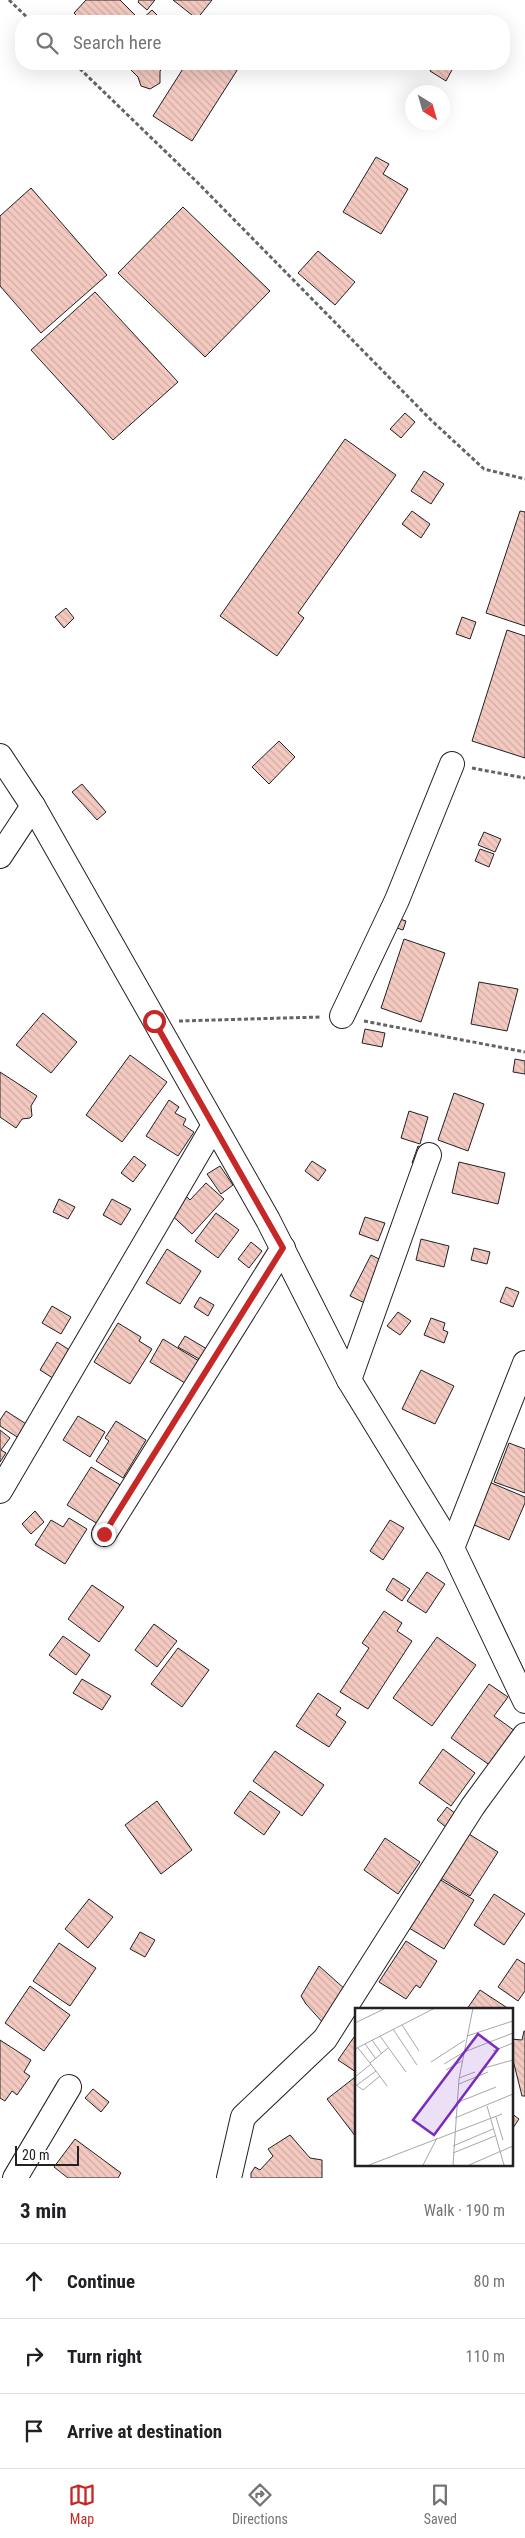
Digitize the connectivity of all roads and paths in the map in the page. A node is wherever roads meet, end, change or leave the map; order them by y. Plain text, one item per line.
1 (9, 0) edge
2 (25, 15) edge
3 (81, 70) edge
4 (525, 479) edge
5 (0, 756) edge
6 (452, 764) joint
7 (525, 778) edge
8 (33, 806) junction
9 (0, 856) edge
10 (342, 1016) dead end
11 (213, 1127) junction
12 (429, 1155) dead end
13 (283, 1248) junction
14 (525, 1363) edge
15 (349, 1380) junction
16 (0, 1491) edge
17 (104, 1534) dead end
18 (452, 1548) junction
19 (525, 1701) edge
20 (525, 1735) edge
21 (68, 2087) dead end
22 (15, 2178) edge
23 (229, 2178) edge

1 - 2 path
3 - 4 path
5 - 8 street
6 - 7 path
6 - 10 street
8 - 9 street
8 - 11 street
11 - 13 street
11 - 16 street
12 - 15 street
13 - 15 street
13 - 17 street
14 - 18 street
15 - 18 street
18 - 19 street
20 - 23 street
21 - 22 street

